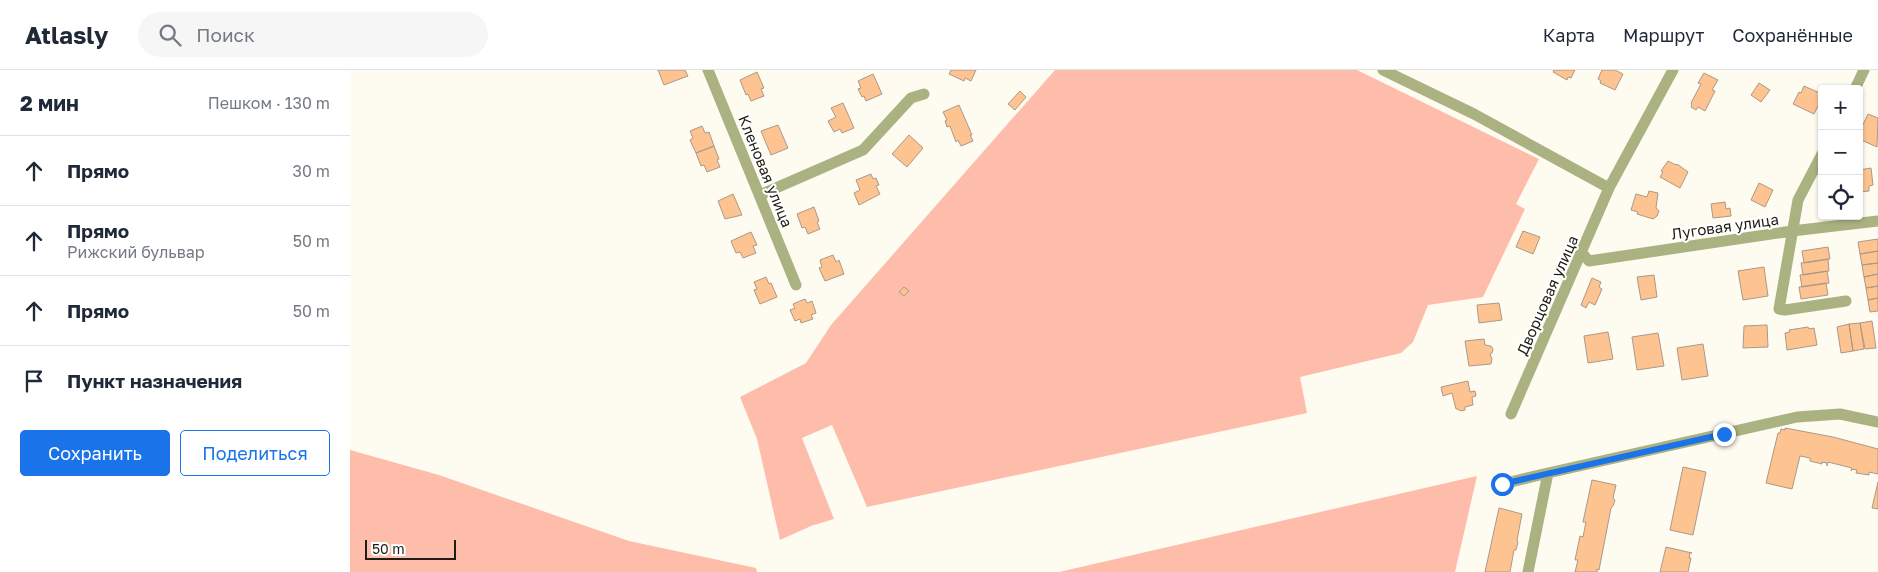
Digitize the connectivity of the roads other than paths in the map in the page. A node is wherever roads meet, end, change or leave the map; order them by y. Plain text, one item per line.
1 (708, 70) edge
2 (1383, 70) edge
3 (1673, 70) edge
4 (1864, 70) edge
5 (1857, 85) edge
6 (924, 94) dead end
7 (1818, 162) edge
8 (1609, 188) junction
9 (760, 195) junction
10 (1878, 221) edge
11 (1792, 231) junction
12 (1582, 253) junction
13 (796, 285) dead end
14 (1846, 302) dead end
15 (1511, 414) dead end
16 (1878, 422) edge
17 (1548, 472) junction
18 (1502, 484) dead end
19 (1528, 572) edge

1 - 9 street, Кленовая улица
2 - 8 street
3 - 8 street, Дворцовая улица
4 - 5 street
6 - 9 street
7 - 11 street, Луговая улица
8 - 12 street, Дворцовая улица
9 - 13 street, Кленовая улица
10 - 11 street
11 - 12 street, Луговая улица
11 - 14 street
12 - 15 street, Дворцовая улица
16 - 17 street
17 - 18 street
17 - 19 street

